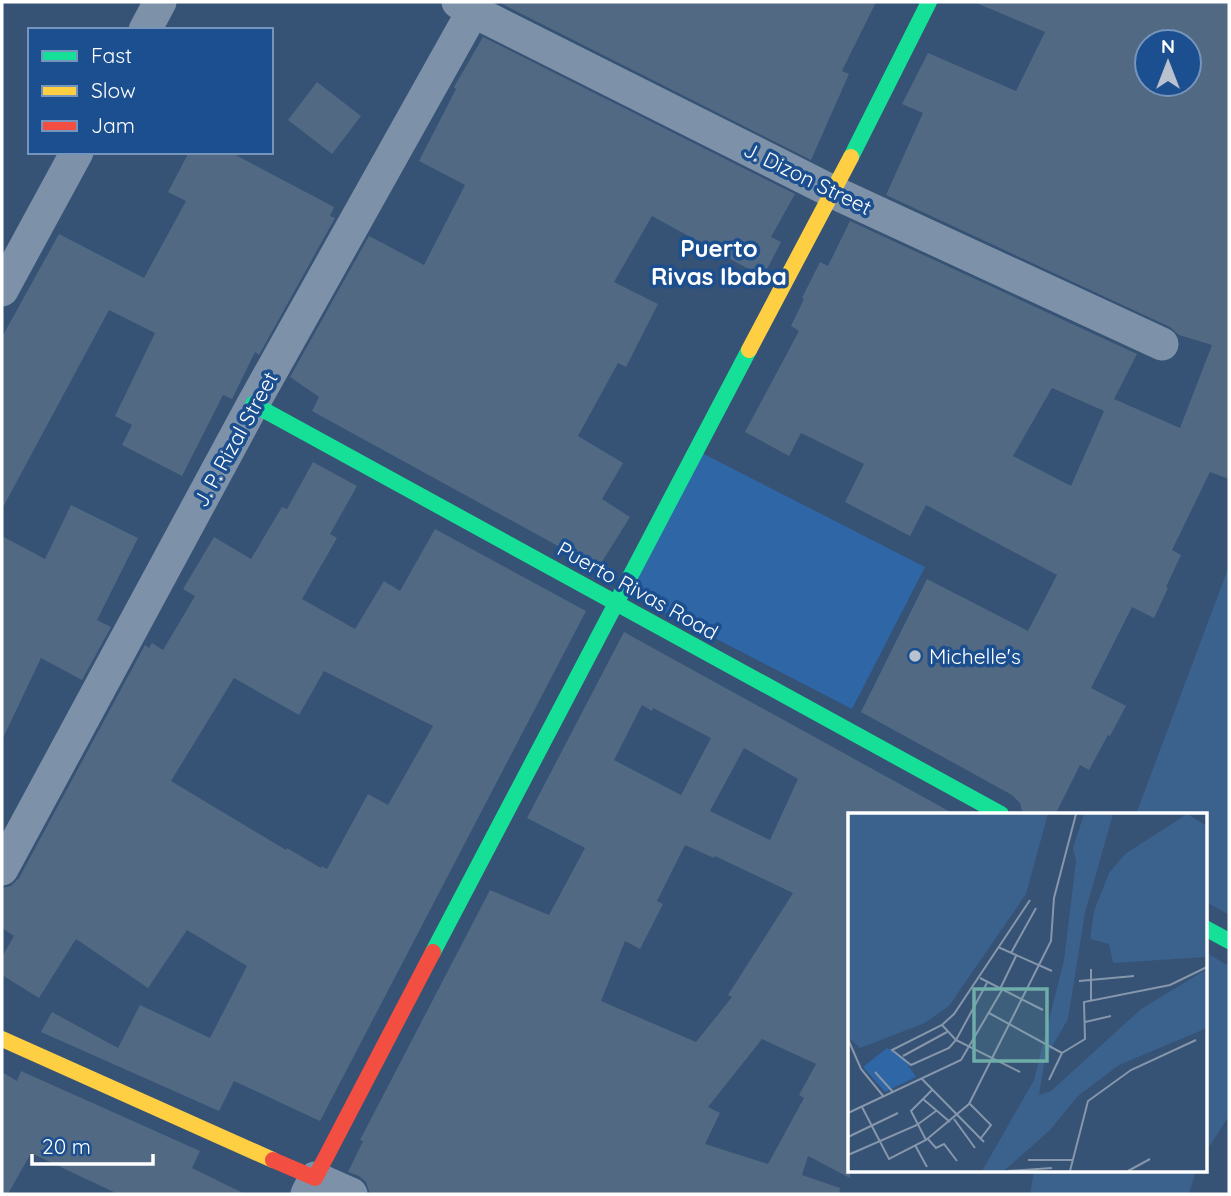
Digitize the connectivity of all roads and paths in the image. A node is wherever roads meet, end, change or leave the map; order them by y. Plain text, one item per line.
1 (160, 2) edge
2 (929, 2) edge
3 (466, 6) edge
4 (146, 28) edge
5 (76, 154) edge
6 (833, 192) junction
7 (2, 290) edge
8 (1162, 344) dead end
9 (253, 404) junction
10 (616, 601) junction
11 (999, 813) edge
12 (2, 869) edge
13 (1206, 929) edge
14 (1229, 942) edge
15 (2, 1039) edge
16 (311, 1186) edge
17 (352, 1194) edge

1 - 4 street
2 - 6 street
3 - 6 street, J. Dizon Street
3 - 9 street, J. P. Rizal Street
5 - 7 street
6 - 8 street, J. Dizon Street
6 - 10 street
9 - 10 street, Puerto Rivas Road
9 - 12 street, J. P. Rizal Street
10 - 11 street, Puerto Rivas Road
10 - 16 street
13 - 14 street
15 - 16 street
16 - 17 street

